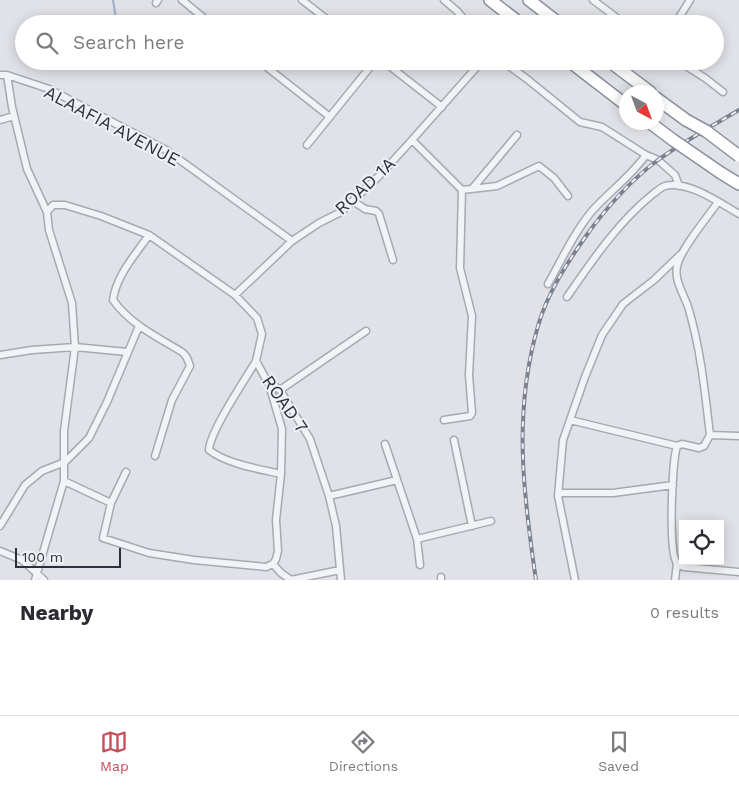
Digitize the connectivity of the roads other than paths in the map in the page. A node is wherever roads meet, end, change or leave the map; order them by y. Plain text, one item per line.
1 (182, 0) edge
2 (302, 0) edge
3 (444, 0) edge
4 (490, 0) edge
5 (529, 0) edge
6 (593, 0) edge
7 (690, 0) edge
8 (201, 15) edge
9 (321, 15) edge
10 (460, 15) edge
11 (509, 15) edge
12 (548, 15) edge
13 (613, 15) edge
14 (681, 15) edge
15 (270, 70) edge
16 (368, 70) edge
17 (395, 70) edge
18 (474, 70) edge
19 (514, 70) edge
20 (581, 70) edge
21 (621, 70) edge
22 (692, 70) edge
23 (4, 75) edge
24 (641, 85) edge
25 (723, 92) dead end
26 (619, 100) edge
27 (664, 104) edge
28 (442, 107) junction
29 (14, 116) junction
30 (330, 117) junction
31 (0, 120) edge
32 (660, 130) edge
33 (517, 135) dead end
34 (412, 140) junction
35 (307, 145) dead end
36 (646, 155) junction
37 (739, 156) edge
38 (739, 184) edge
39 (679, 186) junction
40 (472, 189) junction
41 (462, 190) junction
42 (568, 196) dead end
43 (353, 201) junction
44 (718, 202) junction
45 (47, 212) junction
46 (739, 214) edge
47 (149, 235) junction
48 (292, 242) junction
49 (684, 251) junction
50 (393, 260) dead end
51 (548, 284) dead end
52 (235, 295) junction
53 (566, 297) dead end
54 (139, 326) junction
55 (366, 331) dead end
56 (75, 347) junction
57 (127, 352) junction
58 (0, 355) edge
59 (256, 361) junction
60 (267, 380) junction
61 (280, 390) junction
62 (444, 420) dead end
63 (570, 420) junction
64 (710, 435) junction
65 (739, 436) edge
66 (454, 440) dead end
67 (385, 444) dead end
68 (677, 446) junction
69 (155, 456) dead end
70 (64, 462) junction
71 (126, 472) dead end
72 (281, 474) junction
73 (397, 480) junction
74 (64, 481) junction
75 (673, 485) junction
76 (329, 496) junction
77 (558, 496) junction
78 (111, 503) junction
79 (491, 521) dead end
80 (0, 526) edge
81 (472, 526) junction
82 (417, 539) junction
83 (0, 551) edge
84 (677, 563) junction
85 (273, 564) junction
86 (420, 565) dead end
87 (340, 570) junction
88 (739, 572) edge
89 (37, 573) junction
90 (35, 580) edge
91 (44, 580) edge
92 (341, 580) edge
93 (575, 580) edge
94 (675, 580) edge

1 - 8 street
2 - 9 street
3 - 10 street
4 - 11 highway
5 - 12 highway
6 - 13 street
7 - 14 street
15 - 30 street
16 - 30 street
17 - 28 street
18 - 28 street, ROAD 1A
19 - 36 street
20 - 26 highway
21 - 24 highway
22 - 25 street
23 - 29 street
23 - 48 street, ALAAFIA AVENUE
27 - 37 highway, bridge
28 - 34 street, ROAD 1A
29 - 31 street
29 - 45 street
30 - 35 street
32 - 38 highway, bridge
33 - 40 street
34 - 41 street
34 - 43 street, ROAD 1A
36 - 39 street
36 - 51 street
39 - 44 street
39 - 53 street
40 - 41 street
40 - 42 street
41 - 62 street
43 - 48 street, ROAD 1A
43 - 50 street
44 - 46 street
44 - 49 street
45 - 47 street, ROAD 7
45 - 56 street
47 - 52 street, ROAD 7
47 - 54 street
48 - 52 street, ROAD 1A
49 - 63 street
49 - 64 street
52 - 59 street, ROAD 7
54 - 57 street
54 - 69 street
55 - 61 street
56 - 57 street
56 - 58 street
56 - 70 street
57 - 70 street
59 - 60 street, ROAD 7
59 - 72 street
60 - 61 street, ROAD 7
60 - 72 street
61 - 76 street, ROAD 7
63 - 68 street
63 - 77 street
64 - 65 street
64 - 68 street
66 - 81 street
67 - 73 street
68 - 75 street
70 - 74 street
70 - 80 street
71 - 78 street
72 - 85 street
73 - 76 street
73 - 82 street
74 - 78 street
74 - 89 street
75 - 77 street
75 - 84 street
76 - 87 street, ROAD 7
77 - 93 street
78 - 85 street
79 - 81 street
81 - 82 street
82 - 86 street
83 - 89 street
84 - 88 street
84 - 94 street
85 - 87 street
87 - 92 street, ROAD 7
89 - 90 street
89 - 91 street

